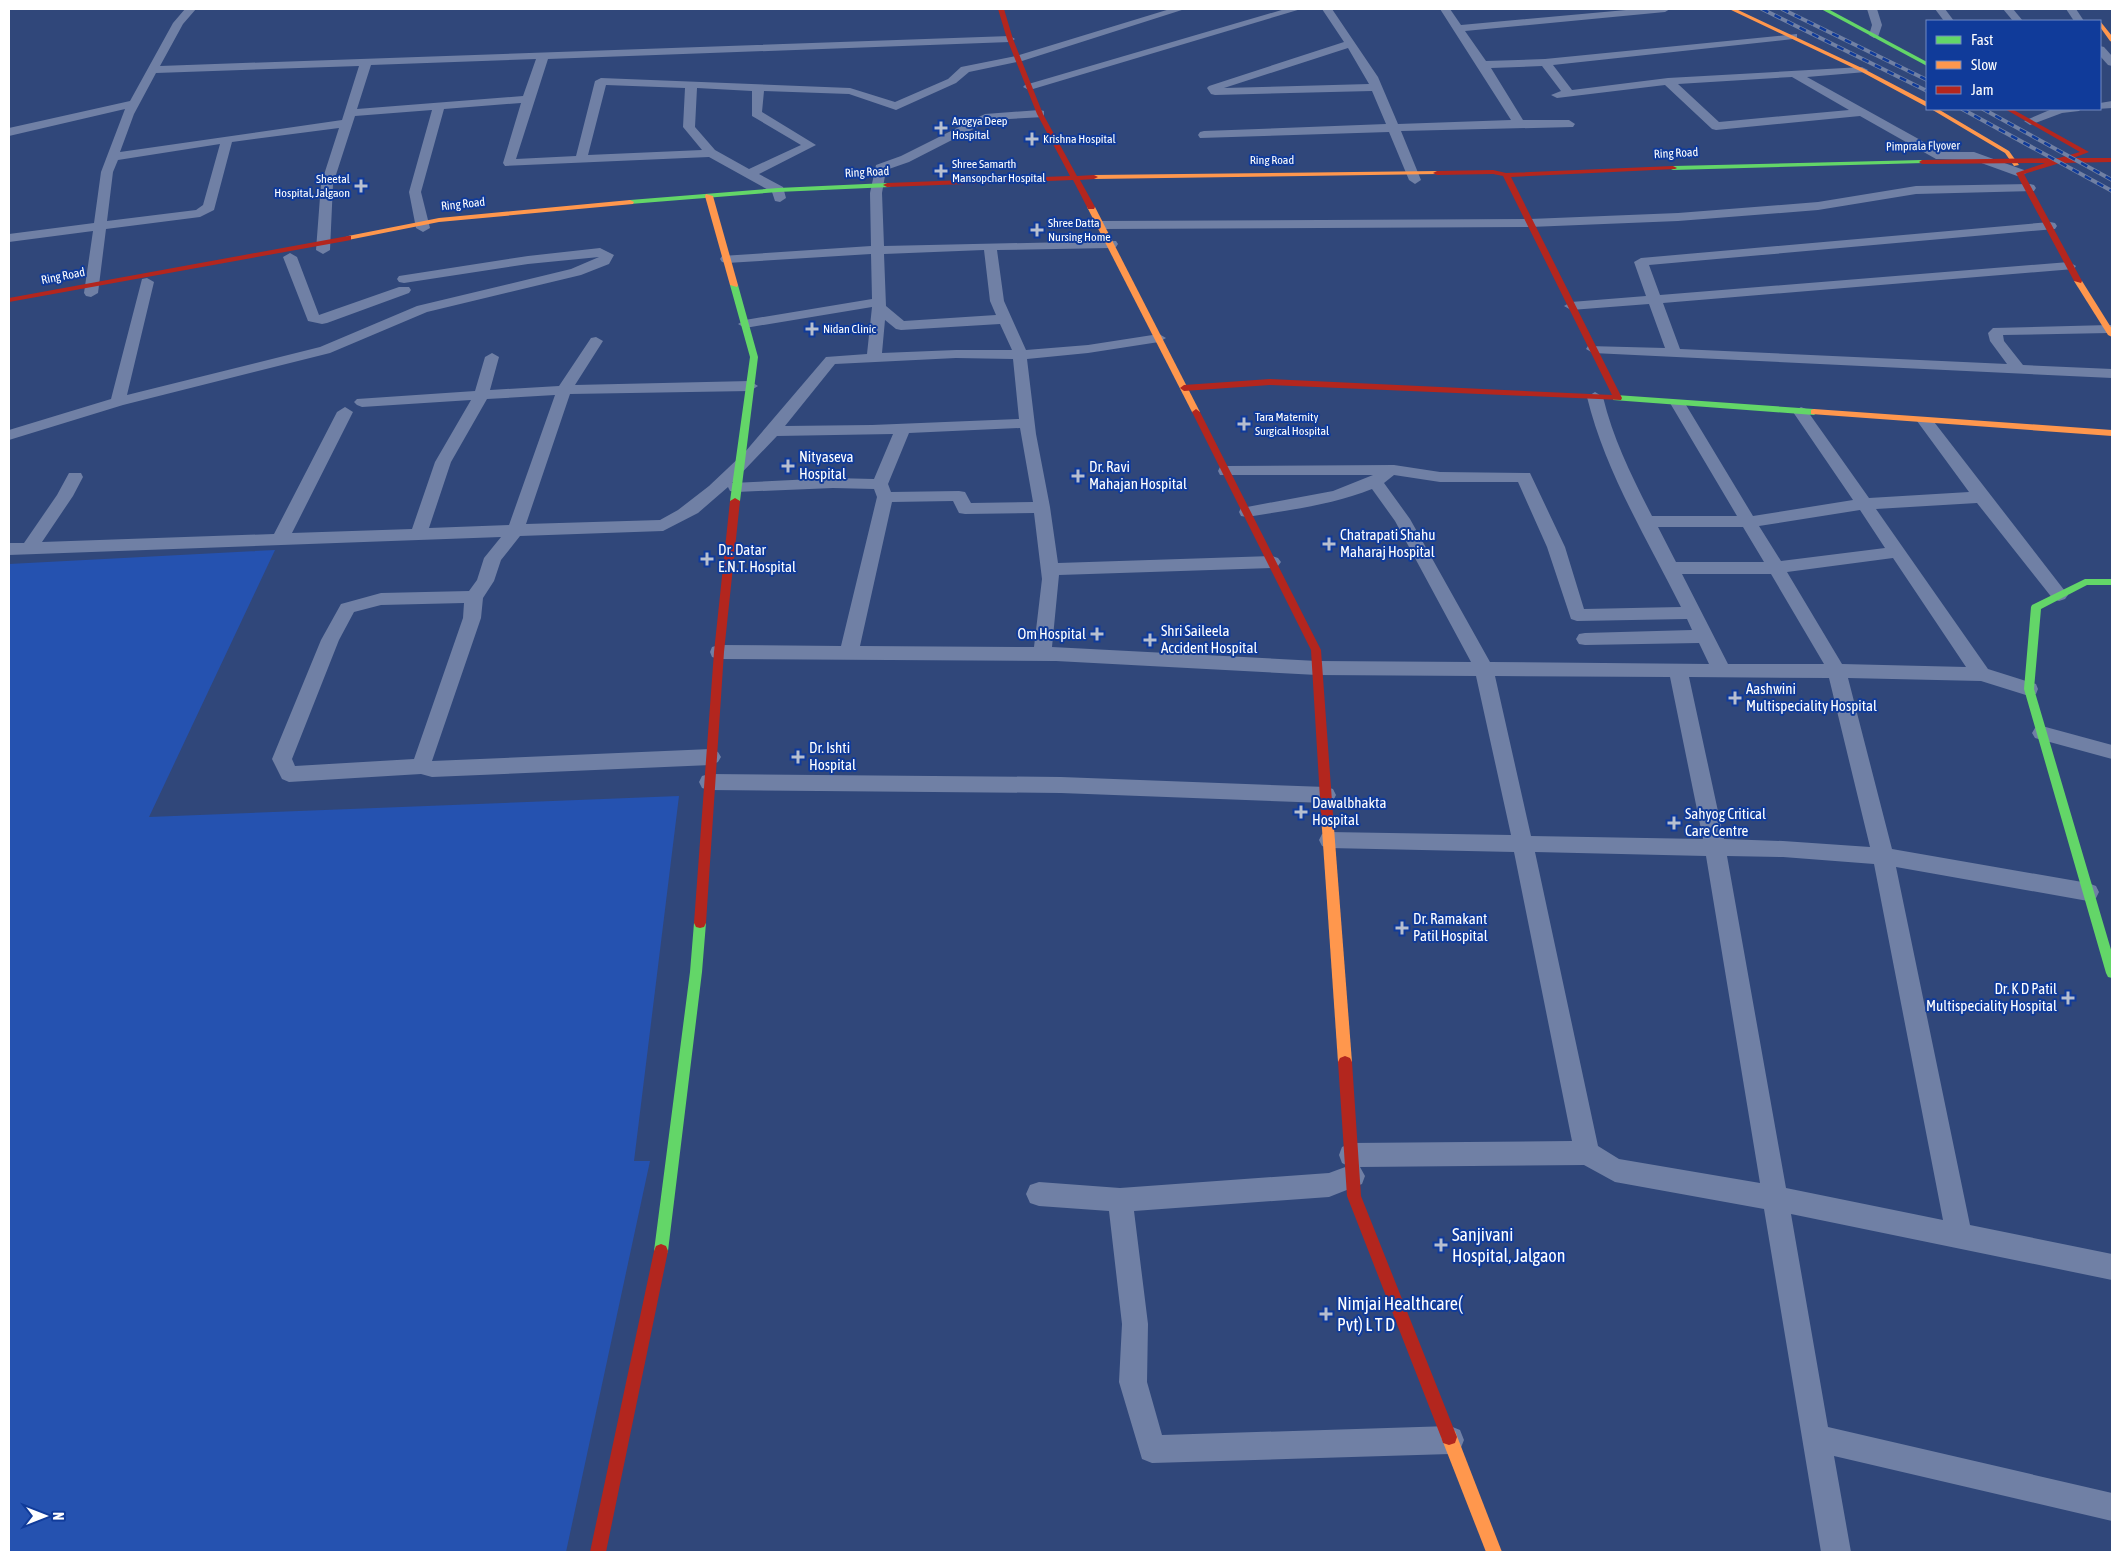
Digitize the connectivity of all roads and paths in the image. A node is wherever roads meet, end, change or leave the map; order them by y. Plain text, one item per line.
1 (190, 9) edge
2 (1001, 9) edge
3 (1180, 9) edge
4 (1296, 9) edge
5 (1327, 9) edge
6 (1445, 9) edge
7 (1545, 9) edge
8 (1665, 9) edge
9 (1732, 9) edge
10 (1824, 9) edge
11 (1872, 9) edge
12 (1940, 9) edge
13 (2008, 9) edge
14 (2072, 9) edge
15 (1621, 11) edge
16 (1948, 20) edge
17 (2017, 20) edge
18 (2078, 20) edge
19 (1554, 21) junction
20 (2101, 25) edge
21 (1457, 28) junction
22 (1874, 35) junction
23 (1793, 36) junction
24 (1010, 39) junction
25 (2112, 40) edge
26 (1350, 44) junction
27 (2101, 50) edge
28 (543, 56) junction
29 (1018, 58) junction
30 (1545, 62) junction
31 (366, 63) junction
32 (1926, 63) edge
33 (2112, 63) edge
34 (1483, 65) junction
35 (152, 70) junction
36 (1862, 70) junction
37 (1794, 74) junction
38 (1668, 81) junction
39 (691, 85) junction
40 (1029, 87) junction
41 (1376, 87) junction
42 (758, 88) junction
43 (528, 99) junction
44 (134, 103) junction
45 (1926, 104) edge
46 (439, 105) junction
47 (1936, 110) edge
48 (2010, 110) edge
49 (2060, 110) edge
50 (1861, 112) junction
51 (1040, 114) junction
52 (348, 118) junction
53 (2030, 121) junction
54 (1520, 123) junction
55 (1569, 124) dead end
56 (1394, 128) junction
57 (9, 132) edge
58 (1204, 135) dead end
59 (227, 139) junction
60 (2086, 152) junction
61 (711, 153) junction
62 (113, 157) junction
63 (581, 159) junction
64 (2112, 160) edge
65 (1735, 164) joint
66 (2112, 165) edge
67 (2020, 172) junction
68 (749, 174) junction
69 (1506, 175) junction
70 (1414, 177) junction
71 (1077, 180) junction
72 (2030, 188) junction
73 (877, 189) junction
74 (779, 194) junction
75 (710, 200) junction
76 (1530, 223) junction
77 (100, 224) junction
78 (422, 225) junction
79 (1101, 225) junction
80 (2050, 226) junction
81 (9, 238) edge
82 (1111, 244) junction
83 (322, 246) junction
84 (990, 246) junction
85 (876, 250) junction
86 (290, 257) junction
87 (727, 259) junction
88 (2069, 266) junction
89 (147, 282) junction
90 (92, 288) junction
91 (1654, 299) junction
92 (9, 300) edge
93 (878, 304) junction
94 (1571, 306) junction
95 (9, 308) edge
96 (1005, 319) junction
97 (745, 324) junction
98 (2110, 332) edge
99 (1159, 338) junction
100 (596, 341) dead end
101 (1593, 349) junction
102 (1674, 353) junction
103 (1020, 356) junction
104 (492, 357) dead end
105 (874, 358) junction
106 (2019, 370) junction
107 (2112, 374) edge
108 (750, 386) junction
109 (1184, 388) junction
110 (564, 390) junction
111 (481, 396) junction
112 (1595, 397) junction
113 (1618, 398) junction
114 (118, 402) junction
115 (362, 402) dead end
116 (1678, 403) junction
117 (345, 412) dead end
118 (1801, 412) junction
119 (1925, 421) junction
120 (1027, 423) junction
121 (903, 428) junction
122 (772, 431) junction
123 (2112, 433) edge
124 (9, 435) edge
125 (738, 468) junction
126 (1394, 470) junction
127 (1226, 471) junction
128 (74, 477) dead end
129 (1375, 482) junction
130 (736, 487) junction
131 (883, 490) junction
132 (1981, 496) junction
133 (1864, 504) junction
134 (1042, 507) junction
135 (1247, 512) junction
136 (1648, 521) junction
137 (1748, 522) junction
138 (516, 530) junction
139 (419, 533) junction
140 (280, 539) junction
141 (29, 548) junction
142 (9, 549) edge
143 (1896, 552) junction
144 (1272, 562) junction
145 (1670, 568) junction
146 (1774, 568) junction
147 (1050, 569) junction
148 (2112, 582) edge
149 (2059, 596) junction
150 (474, 597) junction
151 (1692, 613) junction
152 (1705, 636) junction
153 (1585, 639) dead end
154 (719, 652) junction
155 (849, 652) junction
156 (1042, 654) junction
157 (1317, 668) junction
158 (1484, 669) junction
159 (1837, 670) junction
160 (1678, 671) junction
161 (1722, 671) junction
162 (1981, 674) junction
163 (2029, 688) junction
164 (2042, 733) junction
165 (2112, 752) edge
166 (711, 757) junction
167 (421, 766) junction
168 (709, 782) junction
169 (1326, 795) junction
170 (1329, 840) junction
171 (1523, 844) junction
172 (1715, 848) junction
173 (1883, 856) junction
174 (2088, 892) junction
175 (2112, 973) edge
176 (1587, 1153) junction
177 (1352, 1165) junction
178 (1039, 1194) dead end
179 (1774, 1198) junction
180 (1120, 1200) junction
181 (1959, 1236) junction
182 (2112, 1267) edge
183 (1816, 1438) junction
184 (1450, 1440) junction
185 (2112, 1507) edge
186 (598, 1552) edge
187 (1494, 1552) edge
188 (1836, 1552) edge

1 - 35 street
2 - 24 main road
3 - 29 street
4 - 40 street
5 - 26 street
6 - 21 street
7 - 19 street
8 - 15 street
9 - 23 main road
10 - 22 main road
11 - 22 street
12 - 16 street
13 - 17 street
14 - 18 street
15 - 19 street
19 - 21 street
20 - 25 main road
21 - 34 street
22 - 32 main road
23 - 30 street
23 - 36 main road
24 - 28 street
24 - 29 main road
26 - 41 street
26 - 41 street
27 - 33 street
28 - 31 street
28 - 43 street
29 - 40 main road
29 - 42 street
30 - 34 street
30 - 38 street
31 - 35 street
31 - 52 street
34 - 54 street
35 - 44 street
36 - 37 street
36 - 45 main road
37 - 38 street
37 - 50 street
38 - 50 street
39 - 42 street
39 - 61 street
39 - 63 street
40 - 51 main road
41 - 56 street
42 - 68 street
43 - 46 street
43 - 63 street
44 - 57 street
44 - 62 street
46 - 52 street
46 - 78 street
47 - 67 main road
48 - 53 main road
49 - 53 street
50 - 67 street
51 - 71 main road
51 - 73 street
52 - 59 street
52 - 83 street
53 - 60 main road
54 - 55 street
54 - 56 street
56 - 58 street
56 - 70 street
59 - 62 street
59 - 77 street
60 - 66 main road
60 - 67 main road
61 - 63 street
61 - 68 street
62 - 77 street
64 - 65 main road, Pimprala Flyover
65 - 69 main road, Ring Road
67 - 72 main road
68 - 74 street
69 - 70 main road, Ring Road
69 - 76 main road
70 - 71 main road, Ring Road
71 - 73 main road, Ring Road
71 - 79 main road
72 - 76 street
72 - 80 main road
73 - 74 main road, Ring Road
73 - 85 street
74 - 75 main road, Ring Road
75 - 78 main road, Ring Road
75 - 87 main road
76 - 79 street
76 - 94 main road
77 - 81 street
77 - 90 street
78 - 83 main road, Ring Road
79 - 82 main road
80 - 88 main road
80 - 91 street
82 - 84 street
82 - 99 main road
83 - 86 main road
83 - 90 main road, Ring Road
84 - 85 street
84 - 96 street
85 - 87 street
85 - 93 street
86 - 89 main road
86 - 114 street
87 - 97 main road
88 - 91 street
88 - 98 main road
89 - 90 main road
89 - 114 street
90 - 92 main road, Ring Road
90 - 95 main road
91 - 94 street
91 - 102 street
93 - 96 street
93 - 97 street
93 - 105 street
94 - 101 main road
96 - 103 street
97 - 108 main road
98 - 106 street
99 - 103 street
99 - 109 main road
100 - 110 street
101 - 102 street
101 - 113 main road
102 - 106 street
103 - 105 street
103 - 120 street
104 - 111 street
105 - 122 street
106 - 107 street
108 - 110 street
108 - 125 main road
109 - 112 main road
109 - 127 main road
110 - 111 street
110 - 138 street
111 - 115 street
111 - 139 street
112 - 113 main road
112 - 136 street
113 - 116 main road
114 - 124 street
116 - 118 main road
116 - 137 street
117 - 140 street
118 - 119 main road
118 - 133 street
119 - 123 main road
119 - 132 street
120 - 121 street
120 - 134 street
121 - 122 street
121 - 131 street
122 - 125 street
125 - 130 main road
125 - 138 street
126 - 127 street
126 - 129 street
126 - 151 street
127 - 135 main road
128 - 141 street
129 - 135 street
129 - 158 street
130 - 131 street
130 - 154 main road
131 - 134 street
131 - 155 street
132 - 133 street
132 - 149 street
133 - 137 street
133 - 143 street
134 - 147 street
135 - 144 main road
136 - 137 street
136 - 145 street
137 - 146 street
138 - 139 street
138 - 150 street
139 - 140 street
140 - 141 street
141 - 142 street
143 - 146 street
143 - 162 street
144 - 147 street
144 - 157 main road
145 - 146 street
145 - 151 street
146 - 159 street
147 - 156 street
148 - 149 main road
149 - 163 main road
150 - 167 street
150 - 167 street
151 - 152 street
152 - 153 street
152 - 161 street
154 - 155 street
154 - 166 main road
155 - 156 street
156 - 157 street
157 - 158 street
157 - 169 main road
158 - 160 street
158 - 171 street
159 - 161 street
159 - 162 street
159 - 173 street
160 - 161 street
160 - 172 street
162 - 163 street
163 - 164 main road
164 - 165 street
164 - 174 main road
166 - 167 street
166 - 168 main road
168 - 169 street
168 - 186 main road
169 - 170 main road
170 - 171 street
170 - 177 main road
171 - 172 street
171 - 176 street
172 - 173 street
172 - 179 street
173 - 174 street
173 - 181 street
174 - 175 main road
176 - 177 street
176 - 179 street
177 - 180 street
177 - 184 main road
178 - 180 street
179 - 181 street
179 - 183 street
180 - 184 street
181 - 182 street
183 - 185 street
183 - 188 street
184 - 187 main road

